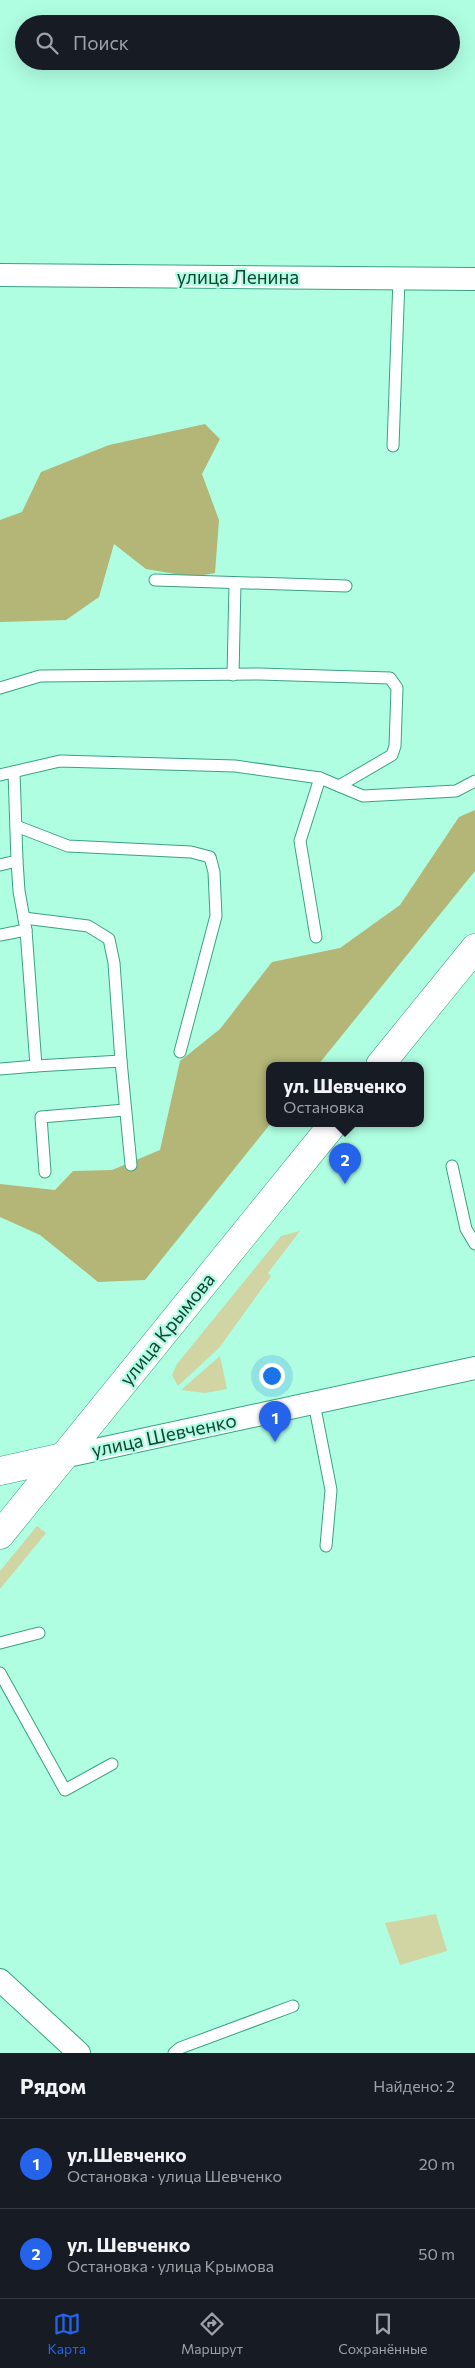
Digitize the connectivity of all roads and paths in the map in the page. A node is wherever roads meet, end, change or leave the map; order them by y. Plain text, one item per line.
1 (0, 275) edge
2 (399, 278) junction
3 (475, 279) edge
4 (393, 446) dead end
5 (155, 580) dead end
6 (234, 583) junction
7 (346, 586) dead end
8 (233, 675) junction
9 (0, 688) edge
10 (14, 772) junction
11 (0, 775) edge
12 (320, 778) junction
13 (475, 781) edge
14 (339, 786) junction
15 (16, 826) junction
16 (17, 861) junction
17 (0, 865) edge
18 (25, 924) junction
19 (0, 935) edge
20 (316, 937) dead end
21 (475, 948) edge
22 (180, 1052) dead end
23 (121, 1061) junction
24 (382, 1062) edge
25 (36, 1066) junction
26 (0, 1069) edge
27 (125, 1110) junction
28 (331, 1127) edge
29 (130, 1164) dead end
30 (452, 1166) dead end
31 (45, 1172) dead end
32 (475, 1244) edge
33 (475, 1368) edge
34 (314, 1403) junction
35 (64, 1457) junction
36 (0, 1471) edge
37 (0, 1536) edge
38 (326, 1546) dead end
39 (39, 1632) dead end
40 (0, 1643) edge
41 (0, 1672) edge
42 (112, 1764) dead end
43 (0, 1980) edge
44 (293, 2006) dead end
45 (79, 2053) edge
46 (174, 2053) edge

1 - 2 street, улица Ленина
2 - 3 street, улица Ленина
2 - 4 lane
5 - 6 lane
6 - 7 lane
6 - 8 lane
8 - 9 lane
8 - 14 lane
10 - 11 lane
10 - 12 lane
10 - 15 lane
12 - 14 lane
12 - 20 lane
13 - 14 lane
15 - 16 lane
15 - 22 lane
16 - 17 lane
16 - 18 lane
18 - 19 lane
18 - 23 lane
18 - 25 lane
21 - 24 street
23 - 25 lane
23 - 27 lane
25 - 26 lane
27 - 29 lane
27 - 31 lane
28 - 35 street, улица Крымова
30 - 32 lane
33 - 34 street, улица Шевченко
34 - 35 street, улица Шевченко
34 - 38 lane
35 - 36 street, улица Шевченко
35 - 37 street, улица Крымова
39 - 40 lane
41 - 42 lane
43 - 45 street
44 - 46 lane

